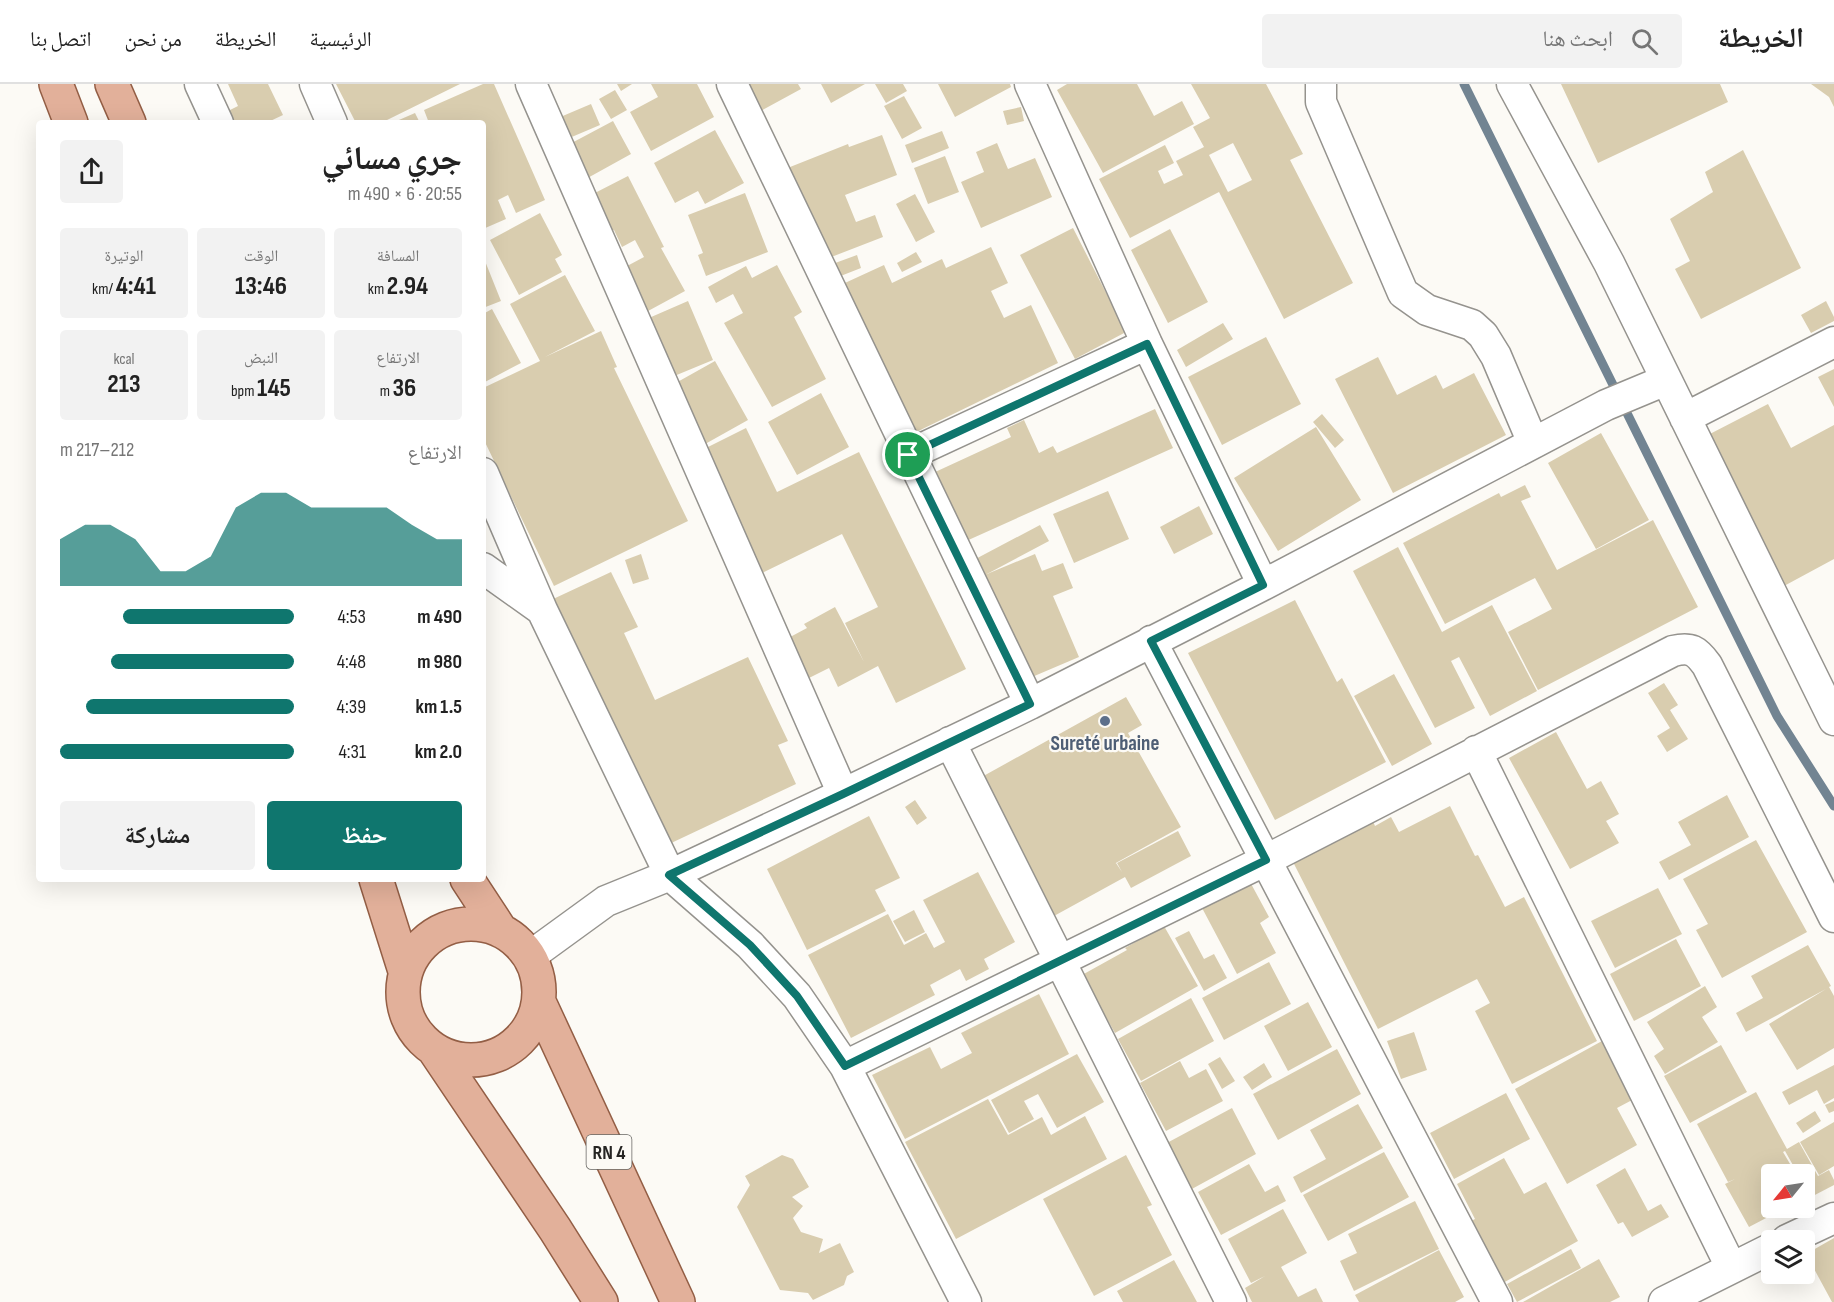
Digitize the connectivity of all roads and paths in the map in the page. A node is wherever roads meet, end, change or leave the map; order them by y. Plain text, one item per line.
1 (56, 84) edge
2 (112, 84) edge
3 (200, 84) edge
4 (315, 84) edge
5 (531, 84) edge
6 (732, 84) edge
7 (1030, 84) edge
8 (1322, 84) edge
9 (1512, 84) edge
10 (70, 120) edge
11 (128, 120) edge
12 (217, 120) edge
13 (331, 120) edge
14 (1834, 342) edge
15 (1147, 344) junction
16 (1666, 380) junction
17 (1685, 418) junction
18 (1533, 443) junction
19 (908, 455) junction
20 (486, 480) edge
21 (486, 570) edge
22 (1263, 585) junction
23 (542, 610) junction
24 (1151, 641) junction
25 (1030, 704) junction
26 (1834, 720) edge
27 (950, 742) junction
28 (1476, 751) junction
29 (843, 794) junction
30 (1266, 860) junction
31 (669, 875) junction
32 (377, 882) edge
33 (469, 882) edge
34 (1834, 917) edge
35 (501, 931) junction
36 (529, 957) junction
37 (1060, 962) junction
38 (405, 971) junction
39 (538, 1002) junction
40 (435, 1051) junction
41 (845, 1066) junction
42 (1834, 1218) edge
43 (1808, 1230) edge
44 (1761, 1253) edge
45 (1731, 1267) junction
46 (1681, 1298) edge
47 (601, 1302) edge
48 (678, 1302) edge
49 (966, 1302) edge
50 (1231, 1302) edge
51 (1497, 1302) edge

1 - 10 main road
2 - 11 main road
3 - 12 street
4 - 13 street
5 - 29 street
6 - 19 street
7 - 15 street
8 - 18 street
9 - 16 street
14 - 17 street
15 - 19 street
15 - 22 street
16 - 17 street
16 - 18 street
17 - 26 street
18 - 22 street
19 - 25 street
20 - 23 street
21 - 23 street
22 - 24 street
23 - 31 street
24 - 25 street
24 - 30 street
25 - 27 street
27 - 29 street
27 - 37 street
28 - 30 street
28 - 34 street
28 - 45 street
29 - 31 street
30 - 37 street
30 - 51 street
31 - 36 street
31 - 41 street
32 - 38 main road
33 - 35 main road
35 - 36 main road
35 - 38 main road
36 - 39 main road
37 - 41 street
37 - 50 street
38 - 40 main road
39 - 40 main road
39 - 48 main road, RN 4
40 - 47 main road
41 - 49 street
42 - 43 street
44 - 45 street
45 - 46 street

